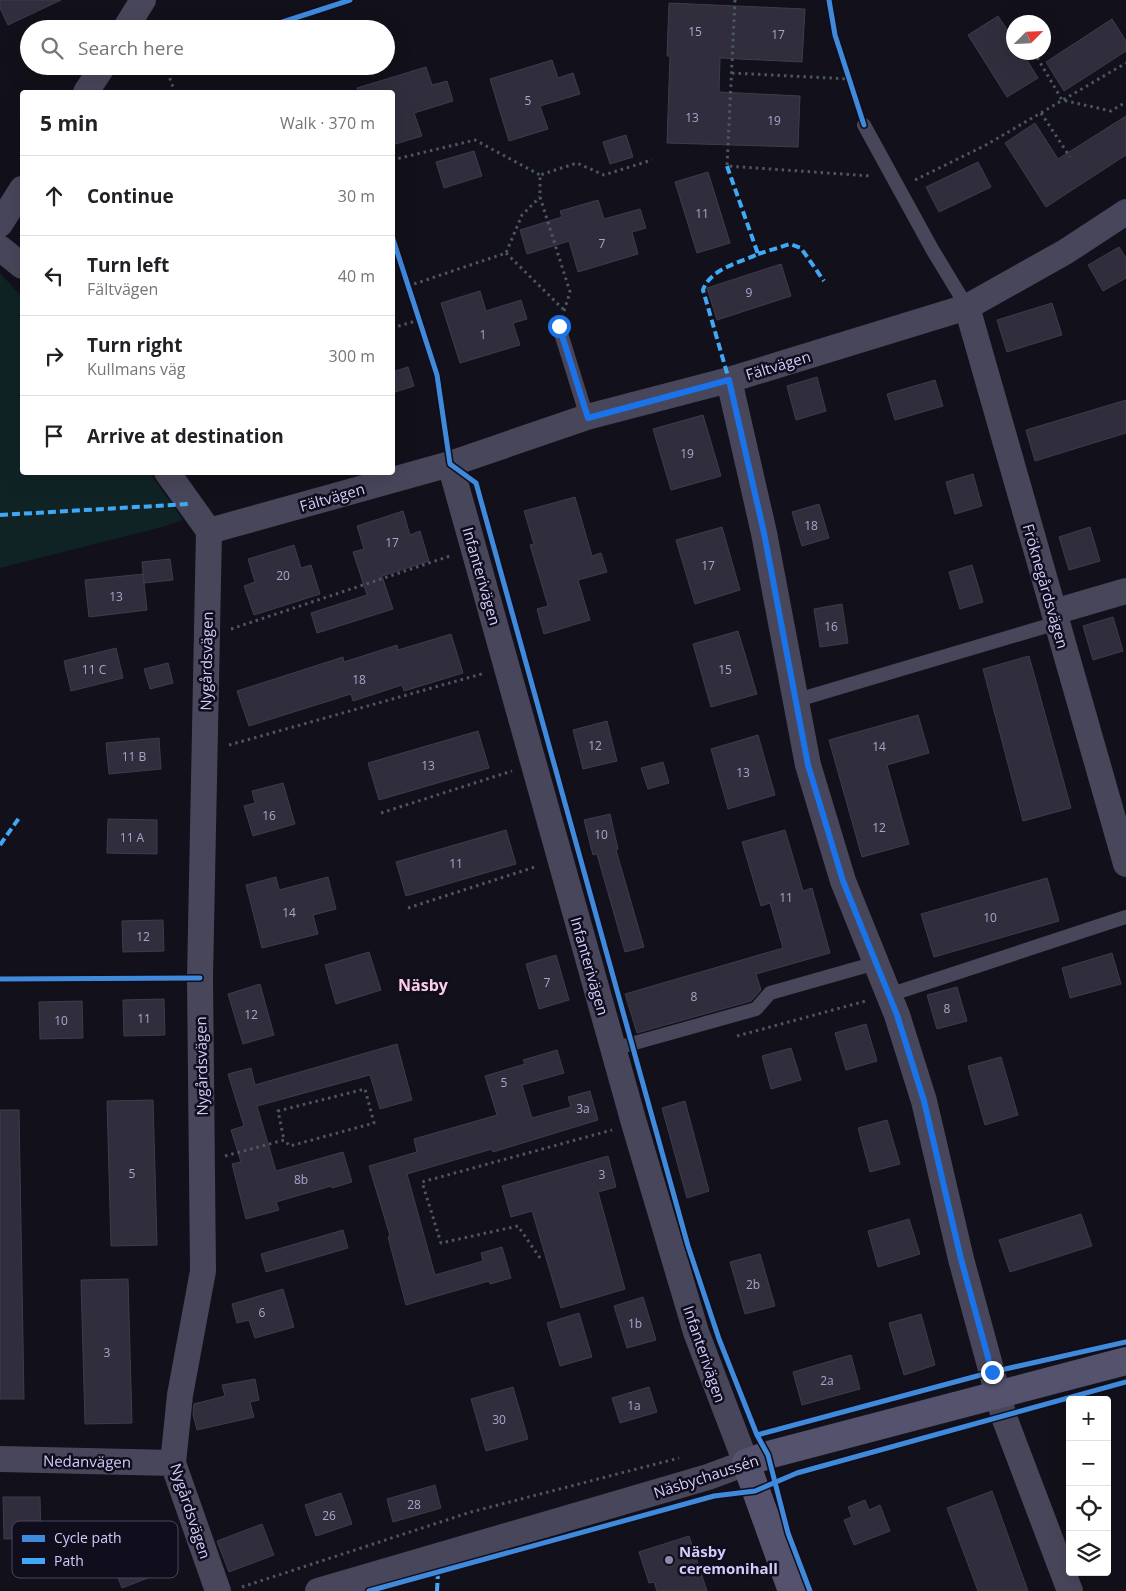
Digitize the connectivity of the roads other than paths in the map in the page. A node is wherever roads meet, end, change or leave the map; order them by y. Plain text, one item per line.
1 (143, 0) edge
2 (131, 20) edge
3 (97, 75) edge
4 (87, 90) edge
5 (864, 125) dead end
6 (20, 192) edge
7 (1126, 212) edge
8 (0, 223) edge
9 (0, 248) edge
10 (20, 264) edge
11 (968, 307) junction
12 (559, 326) road end
13 (729, 380) junction
14 (588, 418) junction
15 (450, 464) junction
16 (169, 475) edge
17 (209, 531) junction
18 (1126, 591) edge
19 (1055, 617) junction
20 (794, 701) junction
21 (1126, 864) edge
22 (1126, 917) edge
23 (876, 963) junction
24 (889, 995) junction
25 (613, 1049) junction
26 (1126, 1361) edge
27 (998, 1395) junction
28 (0, 1459) edge
29 (173, 1463) junction
30 (746, 1463) junction
31 (228, 1590) edge
32 (318, 1591) edge
33 (792, 1591) edge
34 (1070, 1591) edge

1 - 2 street
3 - 4 street
5 - 11 lane
6 - 8 street
7 - 11 street, Fältvägen
9 - 10 street
11 - 13 street, Fältvägen
11 - 19 street, Fröknegårdsvägen
12 - 14 lane
13 - 14 street, Fältvägen
13 - 20 street
14 - 15 street, Fältvägen
15 - 17 street, Fältvägen
15 - 25 street, Infanterivägen
16 - 17 street
17 - 29 street, Nygårdsvägen
18 - 19 street
19 - 20 lane
19 - 21 street, Fröknegårdsvägen
20 - 23 street
22 - 24 lane
23 - 24 street
23 - 25 lane
24 - 27 street
25 - 30 street, Infanterivägen
26 - 27 street, Näsbychaussén
27 - 30 street, Näsbychaussén
27 - 34 street
28 - 29 street, Nedanvägen
29 - 31 street, Nygårdsvägen
30 - 32 street, Näsbychaussén
30 - 33 street

